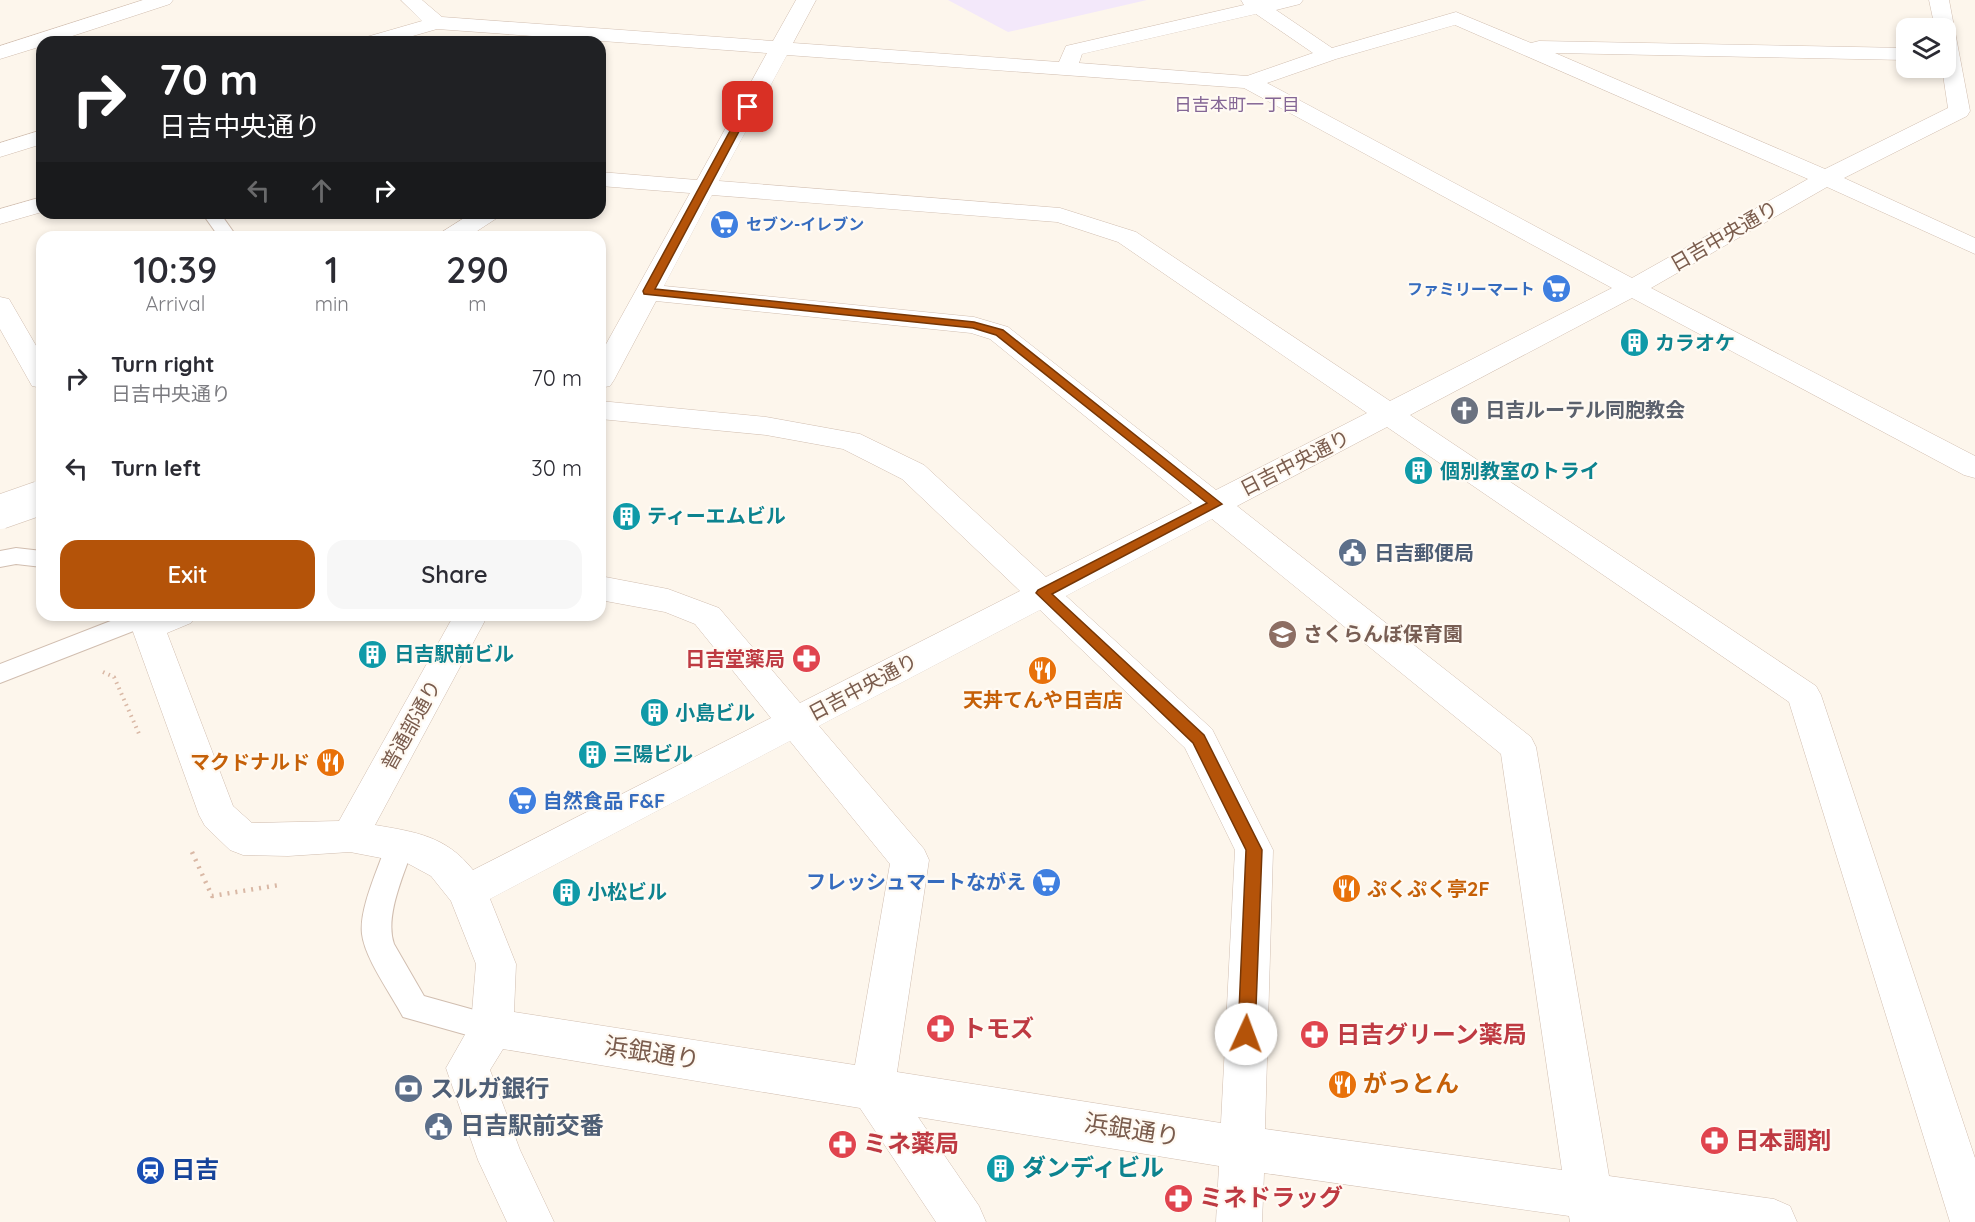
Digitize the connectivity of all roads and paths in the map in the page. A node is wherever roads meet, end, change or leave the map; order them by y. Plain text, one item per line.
1 (163, 0) edge
2 (411, 0) edge
3 (806, 0) edge
4 (1293, 0) edge
5 (1939, 0) edge
6 (1254, 4) edge
7 (1458, 9) edge
8 (1943, 18) edge
9 (436, 23) junction
10 (52, 36) edge
11 (391, 36) edge
12 (36, 41) edge
13 (780, 47) junction
14 (1522, 47) junction
15 (0, 53) edge
16 (1896, 54) edge
17 (1329, 55) junction
18 (1956, 64) edge
19 (1067, 69) junction
20 (1250, 82) junction
21 (1967, 114) edge
22 (36, 139) edge
23 (0, 150) edge
24 (606, 178) edge
25 (1826, 178) junction
26 (705, 186) junction
27 (36, 206) edge
28 (0, 217) edge
29 (479, 219) edge
30 (460, 231) edge
31 (1975, 247) edge
32 (1632, 288) junction
33 (648, 291) junction
34 (0, 305) edge
35 (36, 369) edge
36 (606, 369) edge
37 (606, 411) edge
38 (1390, 414) junction
39 (1975, 468) edge
40 (36, 500) edge
41 (1216, 504) junction
42 (0, 512) edge
43 (36, 558) edge
44 (0, 559) edge
45 (606, 589) edge
46 (1043, 593) junction
47 (146, 621) edge
48 (155, 621) edge
49 (468, 621) edge
50 (96, 669) dead end
51 (0, 674) edge
52 (794, 723) junction
53 (141, 738) dead end
54 (350, 836) junction
55 (188, 843) dead end
56 (400, 845) junction
57 (251, 888) dead end
58 (467, 892) junction
59 (492, 1028) junction
60 (873, 1089) junction
61 (1242, 1148) junction
62 (1592, 1209) edge
63 (531, 1222) edge
64 (963, 1222) edge
65 (1239, 1222) edge
66 (1774, 1222) edge
67 (1973, 1222) edge

1 - 10 street
2 - 9 street
3 - 13 street
4 - 6 street
5 - 8 street
6 - 17 street
6 - 19 street
7 - 14 street
7 - 17 street
9 - 11 street
9 - 13 street
12 - 15 street
13 - 19 street
13 - 26 street
14 - 16 street
14 - 25 street
17 - 20 street
18 - 21 street
19 - 20 street
20 - 32 street
21 - 25 street, 日吉中央通り
22 - 23 street
24 - 26 street
25 - 31 street
25 - 32 street, 日吉中央通り
26 - 33 street
26 - 38 street
27 - 28 street
29 - 30 street
32 - 38 street, 日吉中央通り
32 - 39 street
33 - 36 street
33 - 41 street
34 - 35 street
37 - 46 street
38 - 41 street, 日吉中央通り
38 - 67 street
40 - 42 street, bridge
41 - 46 street, 日吉中央通り
41 - 62 street
43 - 44 lane
45 - 52 street
46 - 52 street, 日吉中央通り
46 - 61 street
47 - 51 lane
48 - 54 street
49 - 54 street, 普通部通り
50 - 53 path
52 - 58 street, 日吉中央通り
52 - 60 street
54 - 56 street
55 - 57 path
56 - 58 street
56 - 59 lane
58 - 59 street
59 - 60 street, 浜銀通り
59 - 63 street
60 - 61 street, 浜銀通り
60 - 64 street
61 - 62 street, 浜銀通り
61 - 65 street
62 - 66 street, 浜銀通り

